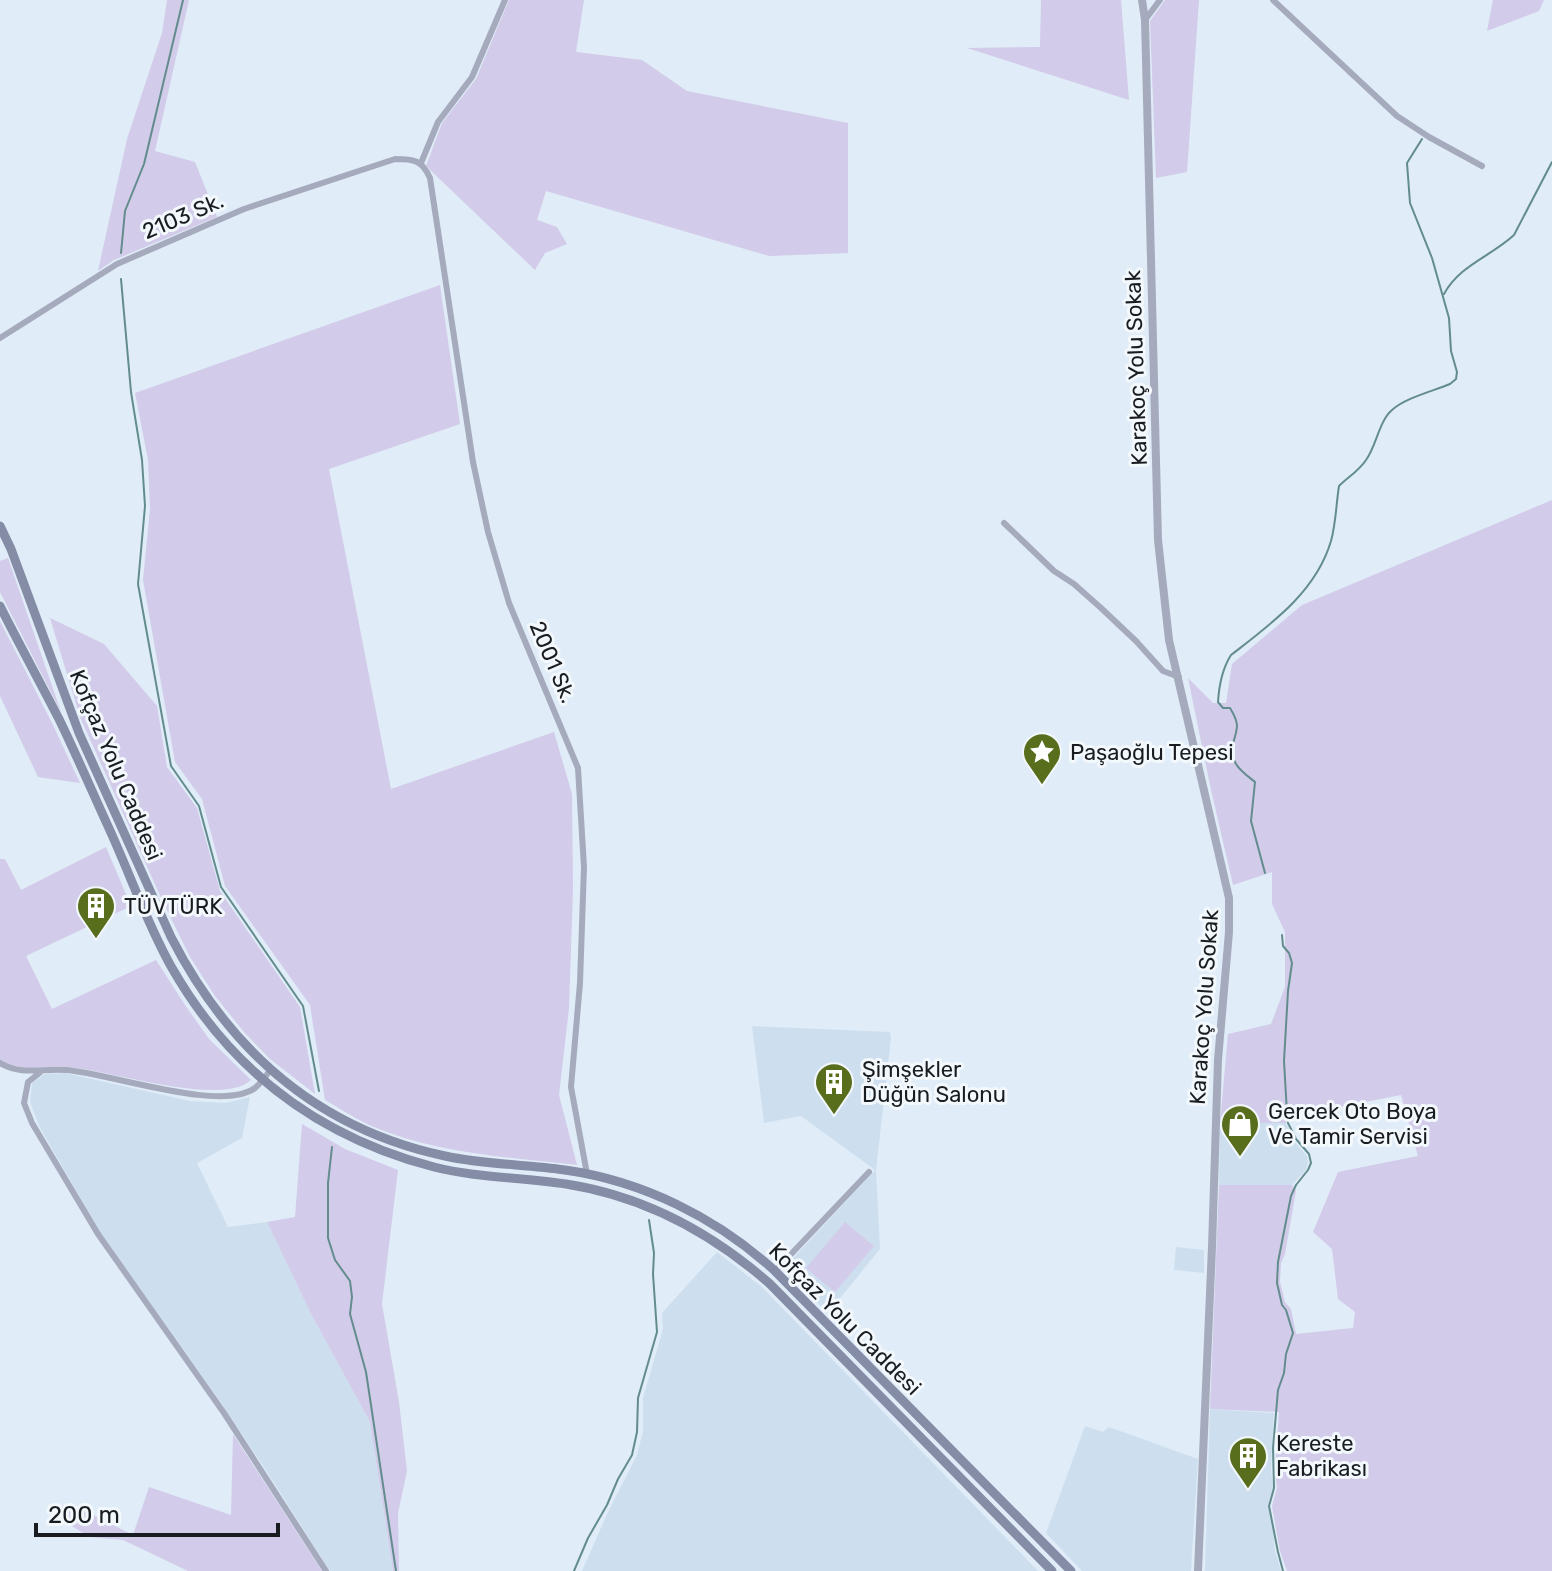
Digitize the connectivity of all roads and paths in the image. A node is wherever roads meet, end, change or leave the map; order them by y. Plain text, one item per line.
1 (505, 0) edge
2 (1142, 0) edge
3 (1160, 0) edge
4 (1273, 0) edge
5 (1145, 20) junction
6 (424, 166) junction
7 (1482, 166) dead end
8 (0, 338) edge
9 (1004, 523) dead end
10 (1, 528) edge
11 (6, 539) junction
12 (0, 555) edge
13 (0, 606) edge
14 (1179, 677) junction
15 (0, 1063) edge
16 (271, 1069) junction
17 (42, 1071) junction
18 (263, 1080) junction
19 (869, 1172) dead end
20 (587, 1174) junction
21 (775, 1271) junction
22 (326, 1571) edge
23 (1052, 1571) edge
24 (1071, 1571) edge
25 (1198, 1571) edge

1 - 6 street
2 - 5 street, Karakoç Yolu Sokak
3 - 5 street
4 - 7 street
5 - 14 street, Karakoç Yolu Sokak
6 - 8 street, 2103 Sk.
6 - 20 street, 2001 Sk.
9 - 14 street
10 - 11 main road, Kofçaz Yolu Caddesi
11 - 12 main road
11 - 16 main road, Kofçaz Yolu Caddesi
13 - 18 main road, Kofçaz Yolu Caddesi
14 - 25 street, Karakoç Yolu Sokak
15 - 17 street
16 - 18 street
16 - 20 main road, Kofçaz Yolu Caddesi
17 - 18 street
17 - 22 street
18 - 23 main road, Kofçaz Yolu Caddesi
19 - 21 street
20 - 21 main road, Kofçaz Yolu Caddesi
21 - 24 main road, Kofçaz Yolu Caddesi

